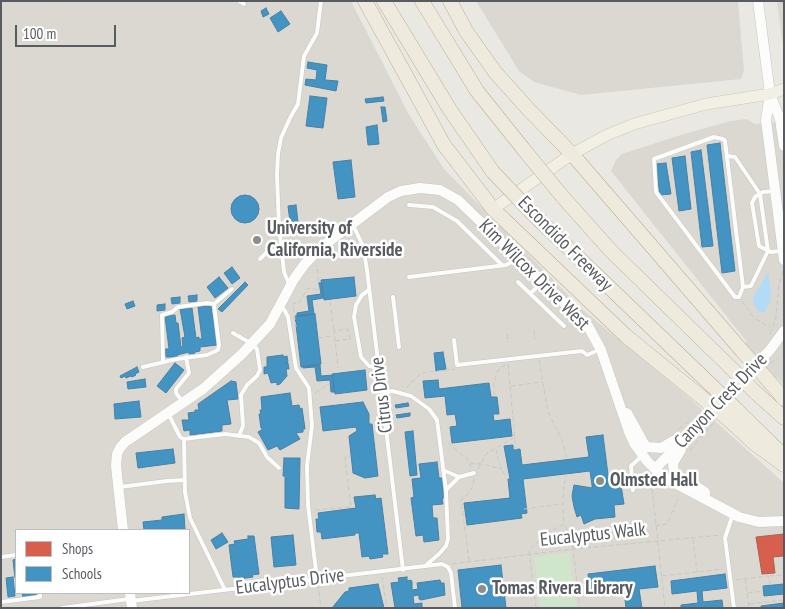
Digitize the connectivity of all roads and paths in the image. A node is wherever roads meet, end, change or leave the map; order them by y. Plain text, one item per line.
1 (239, 1) edge
2 (321, 1) edge
3 (365, 1) edge
4 (384, 1) edge
5 (422, 1) edge
6 (450, 1) edge
7 (758, 1) edge
8 (244, 4) dead end
9 (784, 88) edge
10 (770, 94) junction
11 (784, 98) edge
12 (784, 146) edge
13 (572, 154) junction
14 (727, 156) junction
15 (775, 191) junction
16 (760, 194) junction
17 (410, 205) dead end
18 (492, 209) junction
19 (352, 224) junction
20 (282, 250) junction
21 (768, 251) junction
22 (783, 255) edge
23 (516, 256) junction
24 (260, 259) dead end
25 (313, 265) dead end
26 (502, 265) junction
27 (409, 277) dead end
28 (518, 282) dead end
29 (542, 282) junction
30 (290, 287) junction
31 (743, 287) junction
32 (232, 288) dead end
33 (369, 290) junction
34 (531, 293) junction
35 (393, 297) dead end
36 (739, 297) junction
37 (330, 302) dead end
38 (214, 304) junction
39 (280, 306) junction
40 (564, 326) dead end
41 (770, 327) dead end
42 (534, 330) dead end
43 (334, 331) junction
44 (784, 331) edge
45 (296, 332) dead end
46 (233, 333) dead end
47 (507, 334) dead end
48 (334, 336) junction
49 (318, 338) dead end
50 (535, 339) dead end
51 (454, 340) dead end
52 (335, 341) junction
53 (252, 344) junction
54 (508, 344) dead end
55 (399, 347) dead end
56 (602, 350) junction
57 (538, 356) junction
58 (186, 357) junction
59 (778, 359) dead end
60 (163, 362) junction
61 (770, 363) dead end
62 (143, 367) dead end
63 (338, 368) dead end
64 (379, 368) junction
65 (443, 371) dead end
66 (543, 382) junction
67 (329, 384) dead end
68 (510, 386) junction
69 (402, 393) junction
70 (382, 394) junction
71 (494, 395) dead end
72 (310, 398) junction
73 (618, 398) junction
74 (784, 399) edge
75 (183, 403) junction
76 (168, 413) junction
77 (733, 415) junction
78 (784, 418) edge
79 (239, 436) junction
80 (688, 436) junction
81 (516, 437) junction
82 (184, 439) junction
83 (448, 442) dead end
84 (496, 448) junction
85 (516, 450) dead end
86 (643, 455) junction
87 (350, 456) dead end
88 (784, 456) edge
89 (567, 460) dead end
90 (469, 463) junction
91 (482, 464) junction
92 (784, 465) edge
93 (279, 468) dead end
94 (502, 469) junction
95 (655, 469) junction
96 (443, 470) junction
97 (474, 473) junction
98 (509, 474) dead end
99 (567, 474) dead end
100 (459, 477) junction
101 (184, 480) junction
102 (656, 483) dead end
103 (118, 488) junction
104 (446, 490) junction
105 (633, 490) dead end
106 (678, 499) dead end
107 (705, 500) junction
108 (563, 504) junction
109 (524, 508) dead end
110 (308, 511) junction
111 (733, 514) junction
112 (784, 521) edge
113 (564, 524) junction
114 (655, 526) junction
115 (123, 529) edge
116 (720, 535) dead end
117 (693, 538) junction
118 (657, 540) junction
119 (573, 549) junction
120 (15, 555) edge
121 (529, 555) junction
122 (1, 557) edge
123 (469, 562) junction
124 (424, 567) junction
125 (448, 567) junction
126 (729, 568) junction
127 (403, 570) junction
128 (697, 572) junction
129 (784, 575) edge
130 (382, 576) dead end
131 (662, 576) junction
132 (768, 576) junction
133 (317, 579) junction
134 (770, 585) dead end
135 (225, 590) junction
136 (763, 591) dead end
137 (747, 593) junction
138 (40, 594) edge
139 (187, 594) edge
140 (190, 594) edge
141 (131, 600) edge
142 (784, 600) edge
143 (114, 601) junction
144 (1, 602) edge
145 (748, 604) junction
146 (62, 608) edge
147 (114, 608) edge
148 (321, 608) edge
149 (387, 608) edge
150 (455, 608) edge
151 (536, 608) edge
152 (580, 608) edge
153 (665, 608) edge
154 (734, 608) edge
155 (749, 608) edge

1 - 8 lane
2 - 20 lane
3 - 18 highway
4 - 77 highway, Escondido Freeway, bridge
5 - 78 highway, Escondido Freeway, bridge
6 - 13 highway
7 - 10 street
9 - 10 main road
10 - 11 main road
10 - 12 street
10 - 13 main road
10 - 15 street
13 - 18 main road
13 - 74 highway, bridge
14 - 16 lane
14 - 31 lane
14 - 36 lane
15 - 16 lane
15 - 22 street
16 - 21 lane
16 - 21 lane
17 - 26 lane
18 - 77 highway, bridge
19 - 23 street, Kim Wilcox Drive West
19 - 30 street
19 - 33 lane, Citrus Drive
20 - 24 lane
20 - 30 lane
21 - 22 lane
21 - 31 lane
23 - 26 lane
23 - 29 street, Kim Wilcox Drive West
25 - 45 path
26 - 27 lane
28 - 34 lane
29 - 34 lane
29 - 56 street, Kim Wilcox Drive West
30 - 39 street
31 - 36 lane
32 - 38 lane
33 - 64 lane, Citrus Drive
33 - 64 lane
34 - 40 lane
35 - 55 lane
36 - 41 path
37 - 43 path
38 - 58 lane
38 - 60 lane
39 - 53 street
39 - 72 lane
42 - 50 path
43 - 48 path
43 - 52 path
44 - 80 street, Canyon Crest Drive
46 - 53 lane
47 - 54 path
48 - 49 path
48 - 52 path
51 - 57 lane
52 - 63 path
53 - 75 street
53 - 79 lane
56 - 57 lane
56 - 73 street, Kim Wilcox Drive West
57 - 66 path
58 - 60 lane
58 - 75 lane
59 - 61 path
60 - 62 lane
64 - 70 lane, Citrus Drive
65 - 69 path
66 - 68 path
66 - 89 path
67 - 72 path
68 - 71 path
68 - 81 path
69 - 70 lane
69 - 96 lane
70 - 127 lane, Citrus Drive
72 - 110 lane
73 - 80 street
73 - 86 street, Kim Wilcox Drive West
75 - 76 street
76 - 82 lane
76 - 103 street
77 - 88 highway, Escondido Freeway
77 - 92 highway
79 - 82 lane
79 - 93 lane
80 - 95 street, Canyon Crest Drive
80 - 107 street
81 - 84 path
81 - 85 path
82 - 101 lane
83 - 90 path
84 - 91 path
84 - 94 path
86 - 95 street, Kim Wilcox Drive West
86 - 105 lane
87 - 110 path
90 - 91 path
90 - 97 path
91 - 94 path
91 - 97 path
94 - 98 path
95 - 107 street, Kim Wilcox Drive West
96 - 100 lane
96 - 104 lane
97 - 100 lane
97 - 123 path
99 - 108 path
100 - 104 lane
101 - 103 lane
101 - 135 lane
102 - 114 path
103 - 115 street
104 - 124 lane
106 - 114 path
107 - 111 street, Kim Wilcox Drive West
108 - 109 path
108 - 113 path
110 - 133 lane
111 - 112 street, Kim Wilcox Drive West
111 - 126 lane
113 - 119 path
113 - 121 path
114 - 118 path
116 - 117 path, Eucalyptus Walk
117 - 118 path, Eucalyptus Walk
117 - 128 path
118 - 119 path, Eucalyptus Walk
118 - 131 path
119 - 121 path, Eucalyptus Walk
119 - 152 path
120 - 122 lane
121 - 123 path, Eucalyptus Walk
121 - 151 path
123 - 125 path, Eucalyptus Walk
124 - 125 lane, Eucalyptus Drive
124 - 127 lane, Eucalyptus Drive
125 - 150 lane
126 - 128 path
126 - 154 lane
127 - 133 lane, Eucalyptus Drive
128 - 131 path
129 - 132 path
130 - 149 path
131 - 153 path
132 - 134 path
132 - 137 path
133 - 135 lane, Eucalyptus Drive
133 - 148 path
135 - 140 lane, Eucalyptus Drive
136 - 137 path
137 - 145 path
138 - 144 lane
139 - 141 lane, Eucalyptus Drive
141 - 143 lane, Eucalyptus Drive
142 - 145 path
143 - 146 lane, Eucalyptus Drive
143 - 147 lane
145 - 155 path

